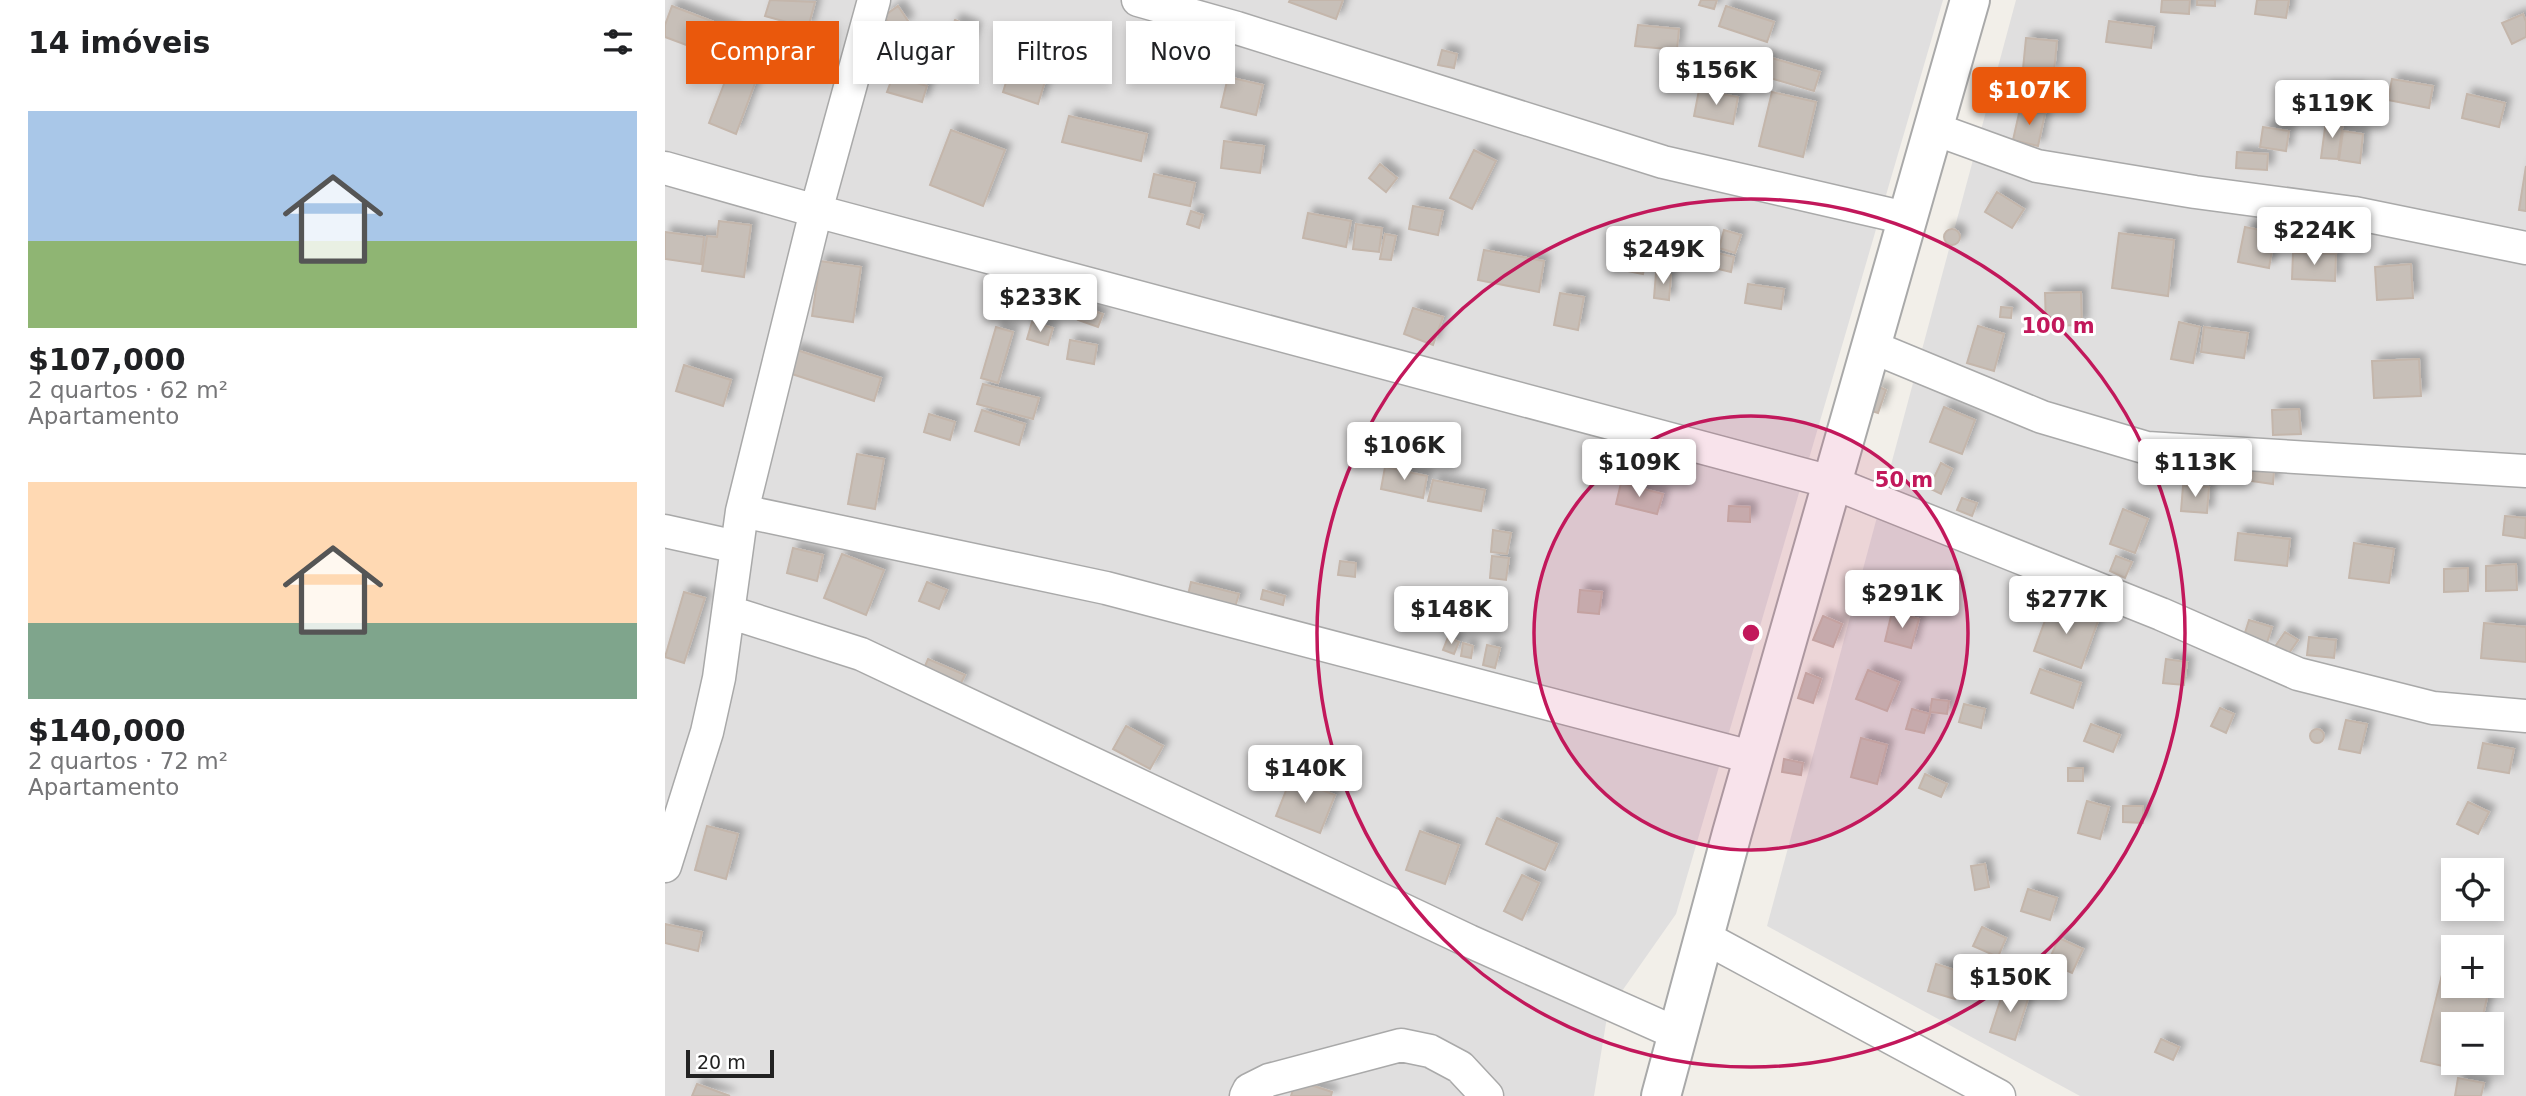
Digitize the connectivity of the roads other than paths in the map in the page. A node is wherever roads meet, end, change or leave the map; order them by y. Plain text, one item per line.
1 (874, 0) edge
2 (1138, 0) edge
3 (1970, 0) edge
4 (1932, 128) junction
5 (665, 168) edge
6 (816, 211) junction
7 (1906, 218) junction
8 (2526, 248) edge
9 (1870, 346) junction
10 (2526, 471) edge
11 (1831, 482) junction
12 (742, 511) junction
13 (665, 531) edge
14 (737, 547) junction
15 (729, 612) junction
16 (2526, 716) edge
17 (1755, 758) junction
18 (667, 850) edge
19 (1704, 937) junction
20 (1678, 1034) junction
21 (1246, 1096) edge
22 (1487, 1096) edge
23 (1661, 1096) edge
24 (1999, 1096) edge

1 - 6 street
2 - 7 street
3 - 4 street
4 - 7 street
4 - 8 street
5 - 6 street
6 - 11 street
6 - 12 street
7 - 9 street
9 - 10 street
9 - 11 street
11 - 16 street
11 - 17 street
12 - 14 street
12 - 17 street
13 - 14 street
14 - 15 street
15 - 18 street
15 - 20 street
17 - 19 street
19 - 20 street
19 - 24 street
20 - 23 street
21 - 22 street

